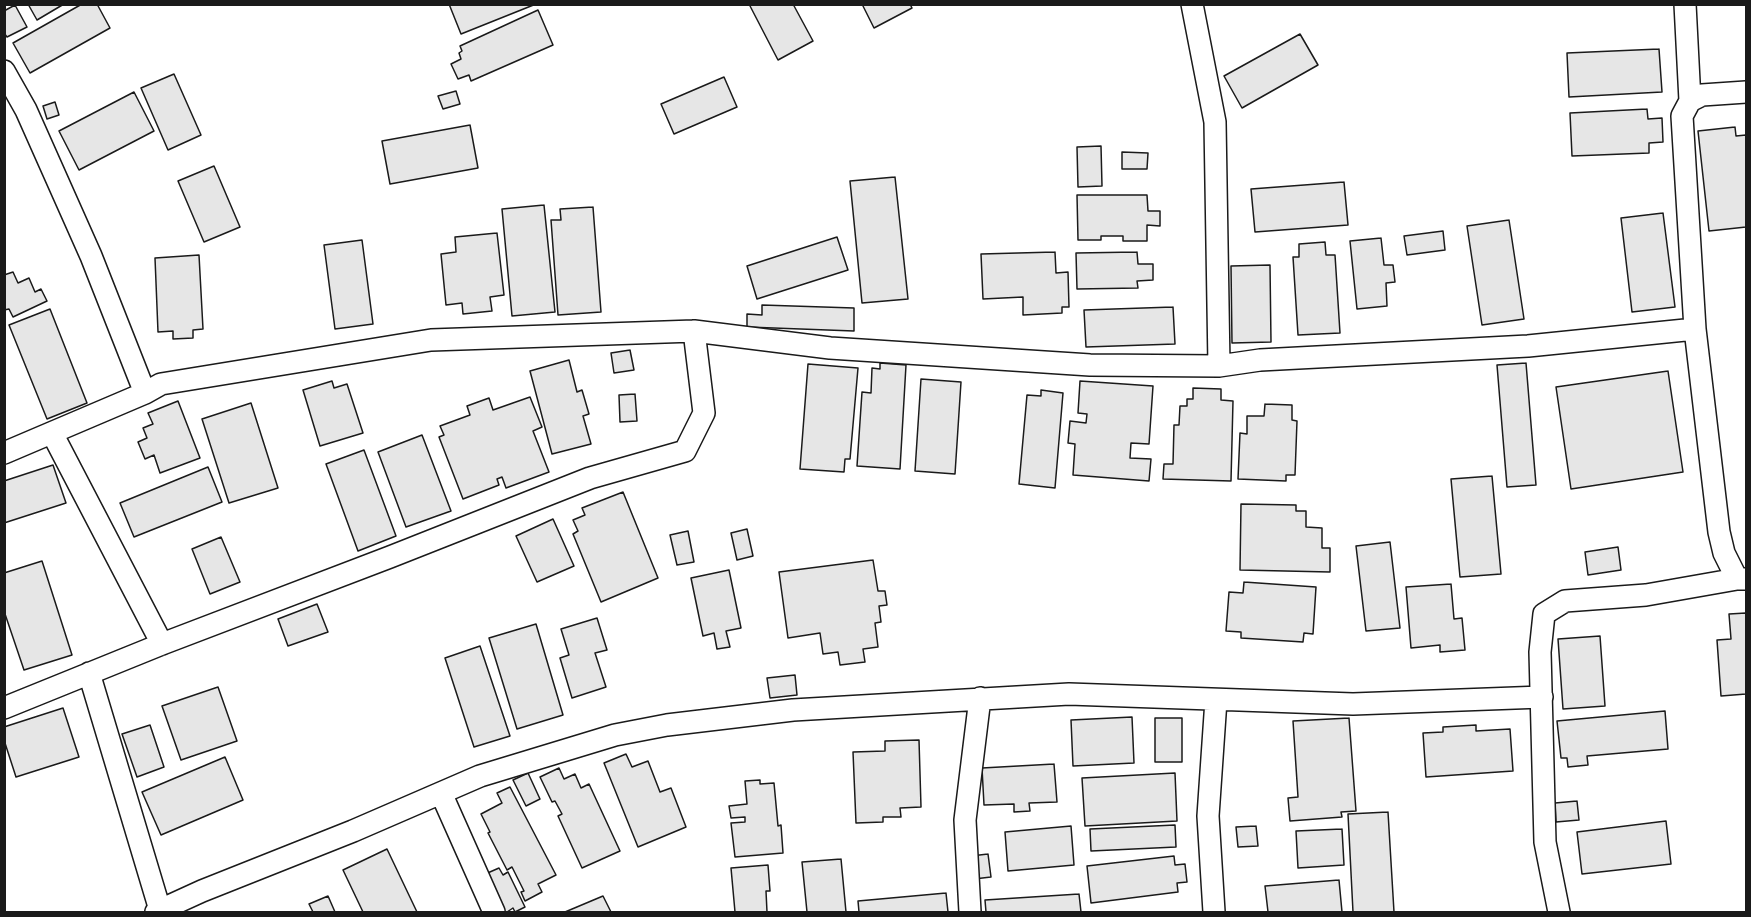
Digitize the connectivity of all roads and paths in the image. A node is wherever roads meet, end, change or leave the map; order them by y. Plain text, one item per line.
1 (1192, 4) edge
2 (1685, 4) edge
3 (4, 71) edge
4 (1746, 92) edge
5 (1690, 101) junction
6 (1695, 329) junction
7 (694, 331) junction
8 (1219, 366) junction
9 (145, 393) junction
10 (52, 433) junction
11 (4, 453) edge
12 (1742, 579) edge
13 (162, 644) junction
14 (89, 673) junction
15 (1542, 697) junction
16 (980, 698) junction
17 (1216, 700) junction
18 (4, 708) edge
19 (441, 793) junction
20 (158, 911) edge
21 (494, 912) edge
22 (970, 912) edge
23 (1214, 912) edge
24 (1559, 912) edge

1 - 8 street
2 - 5 street
3 - 9 street
4 - 5 street
5 - 6 street
6 - 8 street
6 - 12 street
7 - 8 street
7 - 9 street
7 - 13 street
9 - 10 street
10 - 11 street
10 - 13 street
12 - 15 street
13 - 14 street
14 - 18 street
14 - 20 street
15 - 17 street
15 - 24 street
16 - 17 street
16 - 19 street
16 - 22 street
17 - 23 street
19 - 20 street
19 - 21 street

